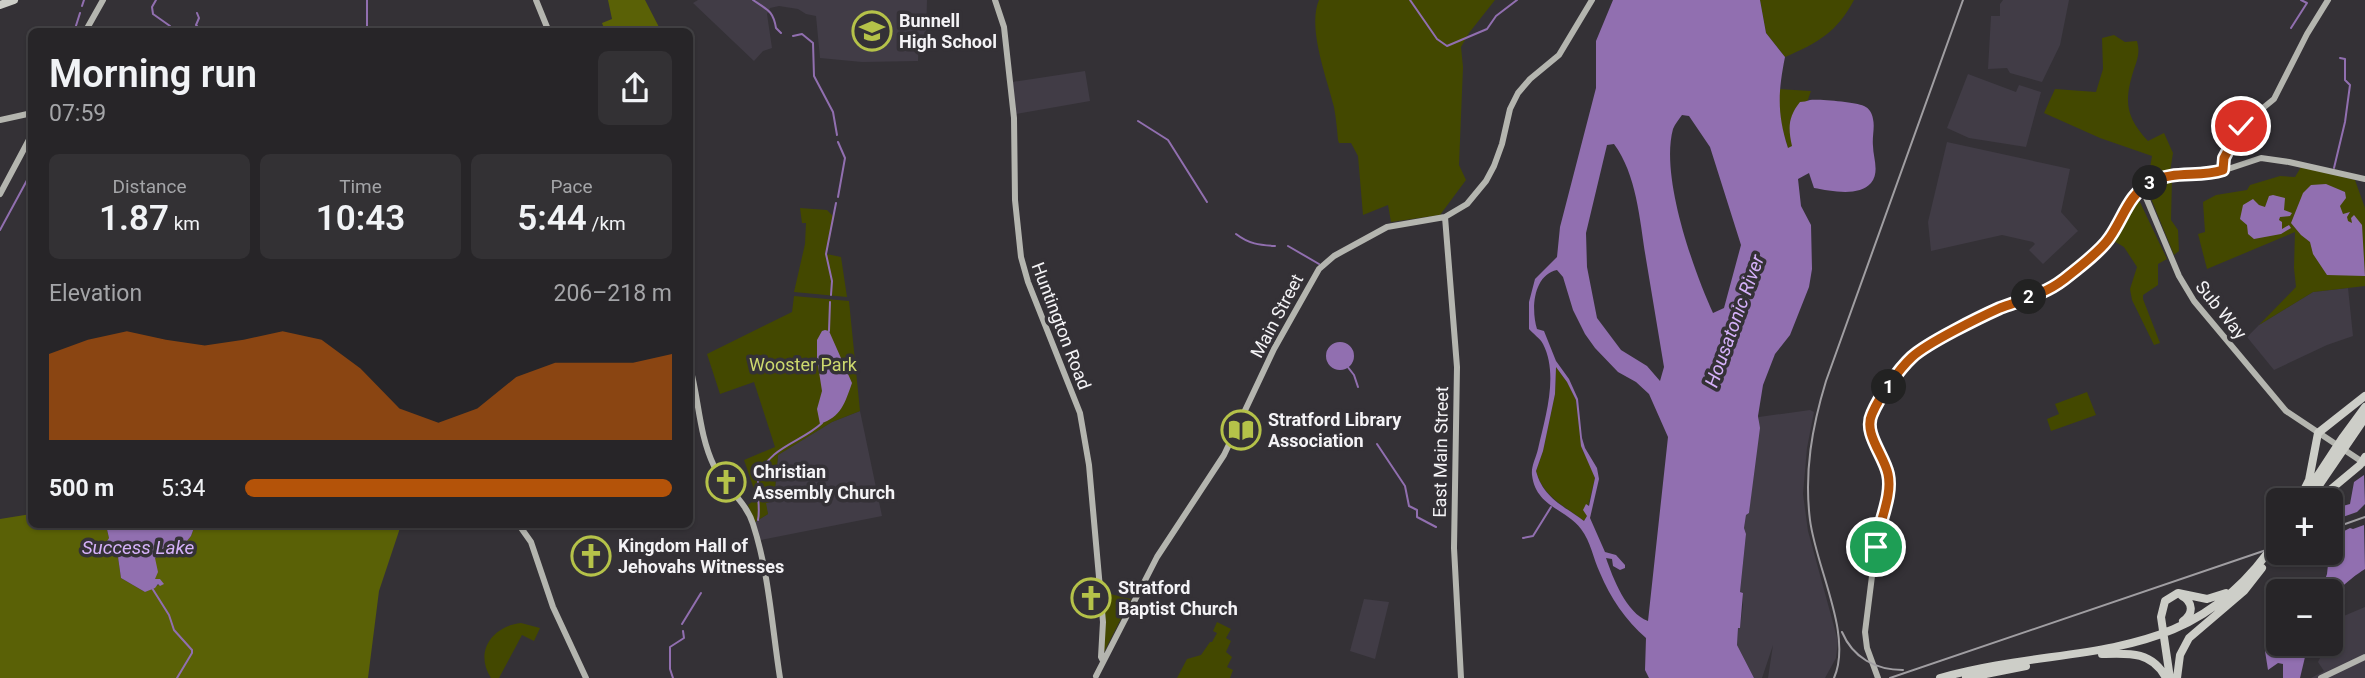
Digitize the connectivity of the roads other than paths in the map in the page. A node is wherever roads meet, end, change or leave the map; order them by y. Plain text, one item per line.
1 (14, 0) edge
2 (103, 0) edge
3 (536, 0) edge
4 (995, 0) edge
5 (1592, 0) edge
6 (2329, 0) edge
7 (1, 5) edge
8 (87, 28) edge
9 (547, 28) edge
10 (28, 114) edge
11 (0, 120) edge
12 (28, 142) edge
13 (2223, 170) junction
14 (2365, 179) edge
15 (2142, 188) junction
16 (0, 194) edge
17 (1445, 217) junction
18 (693, 383) edge
19 (2365, 396) edge
20 (2365, 407) edge
21 (2365, 418) edge
22 (2318, 433) junction
23 (2344, 442) junction
24 (2336, 453) junction
25 (2364, 461) edge
26 (2305, 488) edge
27 (2309, 488) edge
28 (2316, 488) edge
29 (2332, 488) edge
30 (519, 528) edge
31 (2266, 560) junction
32 (2164, 635) junction
33 (2102, 654) junction
34 (2365, 657) edge
35 (1103, 661) junction
36 (1096, 677) edge
37 (1877, 677) edge
38 (586, 678) edge
39 (780, 678) edge
40 (1461, 678) edge
41 (1940, 678) edge
42 (1966, 678) edge
43 (2171, 678) edge
44 (2321, 678) edge

1 - 7 highway
2 - 8 main road
3 - 9 main road
4 - 35 main road, Huntington Road
5 - 17 main road, Main Street
6 - 13 main road
10 - 11 main road
12 - 16 main road
13 - 14 main road
13 - 15 main road
15 - 22 main road, Sub Way
15 - 37 main road
17 - 35 main road, Main Street
17 - 40 main road, East Main Street
18 - 39 main road
19 - 22 highway
20 - 23 highway
21 - 23 highway
22 - 25 main road, Sub Way
22 - 26 highway
23 - 24 highway
24 - 27 highway
24 - 28 highway
25 - 29 highway
30 - 38 main road
31 - 32 highway
31 - 43 highway
31 - 43 highway
32 - 33 highway
32 - 41 highway
32 - 43 highway
33 - 42 highway
33 - 43 highway
34 - 44 main road
35 - 36 main road, Main Street

